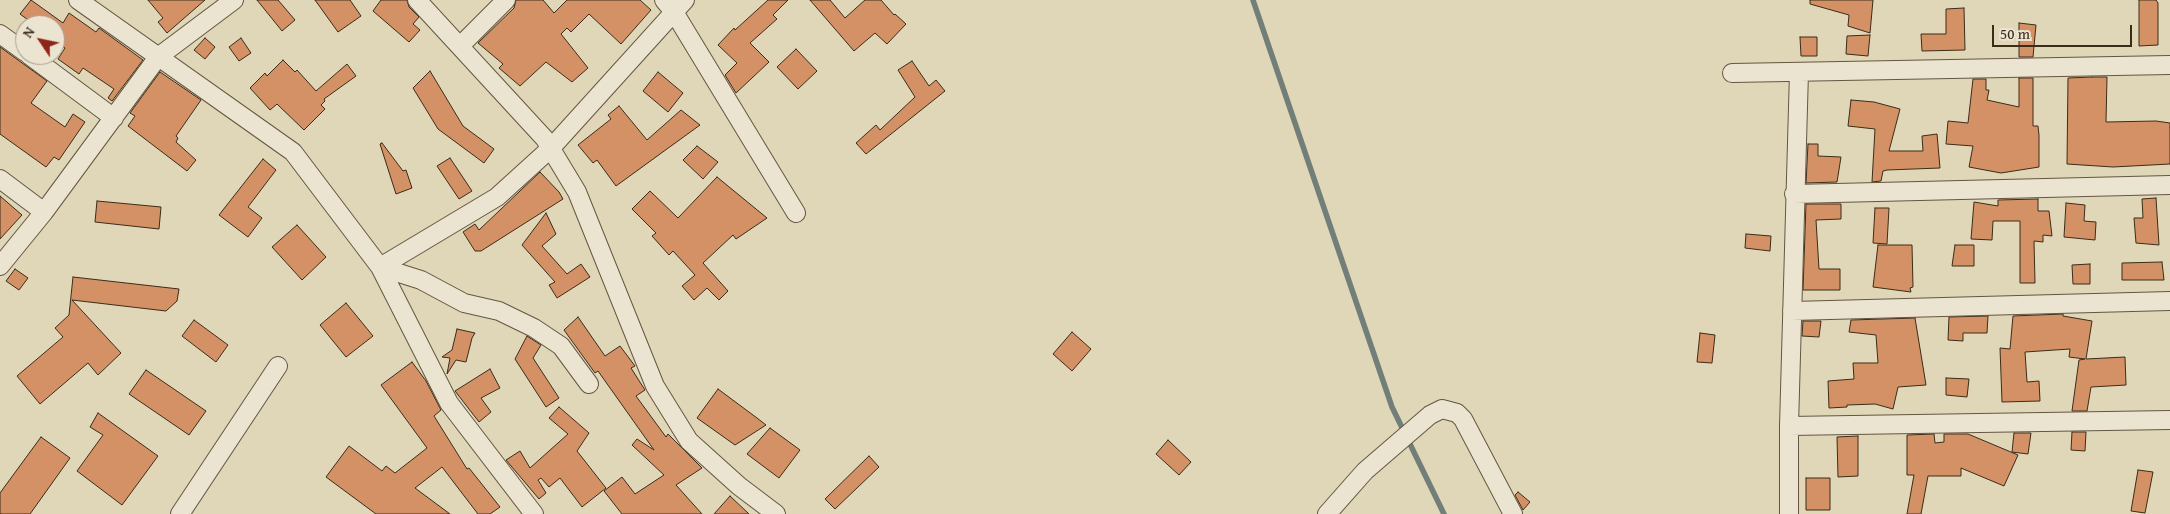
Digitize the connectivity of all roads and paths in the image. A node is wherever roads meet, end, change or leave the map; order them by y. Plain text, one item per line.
1 (78, 0) edge
2 (234, 0) edge
3 (417, 0) edge
4 (506, 0) edge
5 (674, 4) edge
6 (0, 34) edge
7 (15, 45) edge
8 (460, 46) junction
9 (158, 57) junction
10 (42, 65) edge
11 (2170, 65) edge
12 (1799, 72) junction
13 (1732, 73) dead end
14 (114, 118) junction
15 (551, 148) junction
16 (0, 179) edge
17 (2170, 185) edge
18 (1794, 194) junction
19 (44, 212) junction
20 (796, 214) dead end
21 (0, 266) edge
22 (380, 267) junction
23 (2170, 301) edge
24 (1792, 311) junction
25 (278, 366) dead end
26 (589, 384) dead end
27 (2170, 420) edge
28 (1789, 426) junction
29 (180, 514) edge
30 (534, 514) edge
31 (776, 514) edge
32 (1328, 514) edge
33 (1513, 514) edge
34 (1789, 514) edge

1 - 9 street
2 - 9 street
3 - 8 street
4 - 8 street
5 - 15 street
5 - 20 street
6 - 7 street
8 - 15 street
9 - 14 street
9 - 22 street
10 - 14 street
11 - 12 street
12 - 13 street
12 - 18 street
14 - 19 street
15 - 22 street
15 - 31 street
16 - 19 street
17 - 18 street
18 - 24 street
19 - 21 street
22 - 26 street
22 - 30 street
23 - 24 street
24 - 28 street
25 - 29 street
27 - 28 street
28 - 34 street
32 - 33 street

